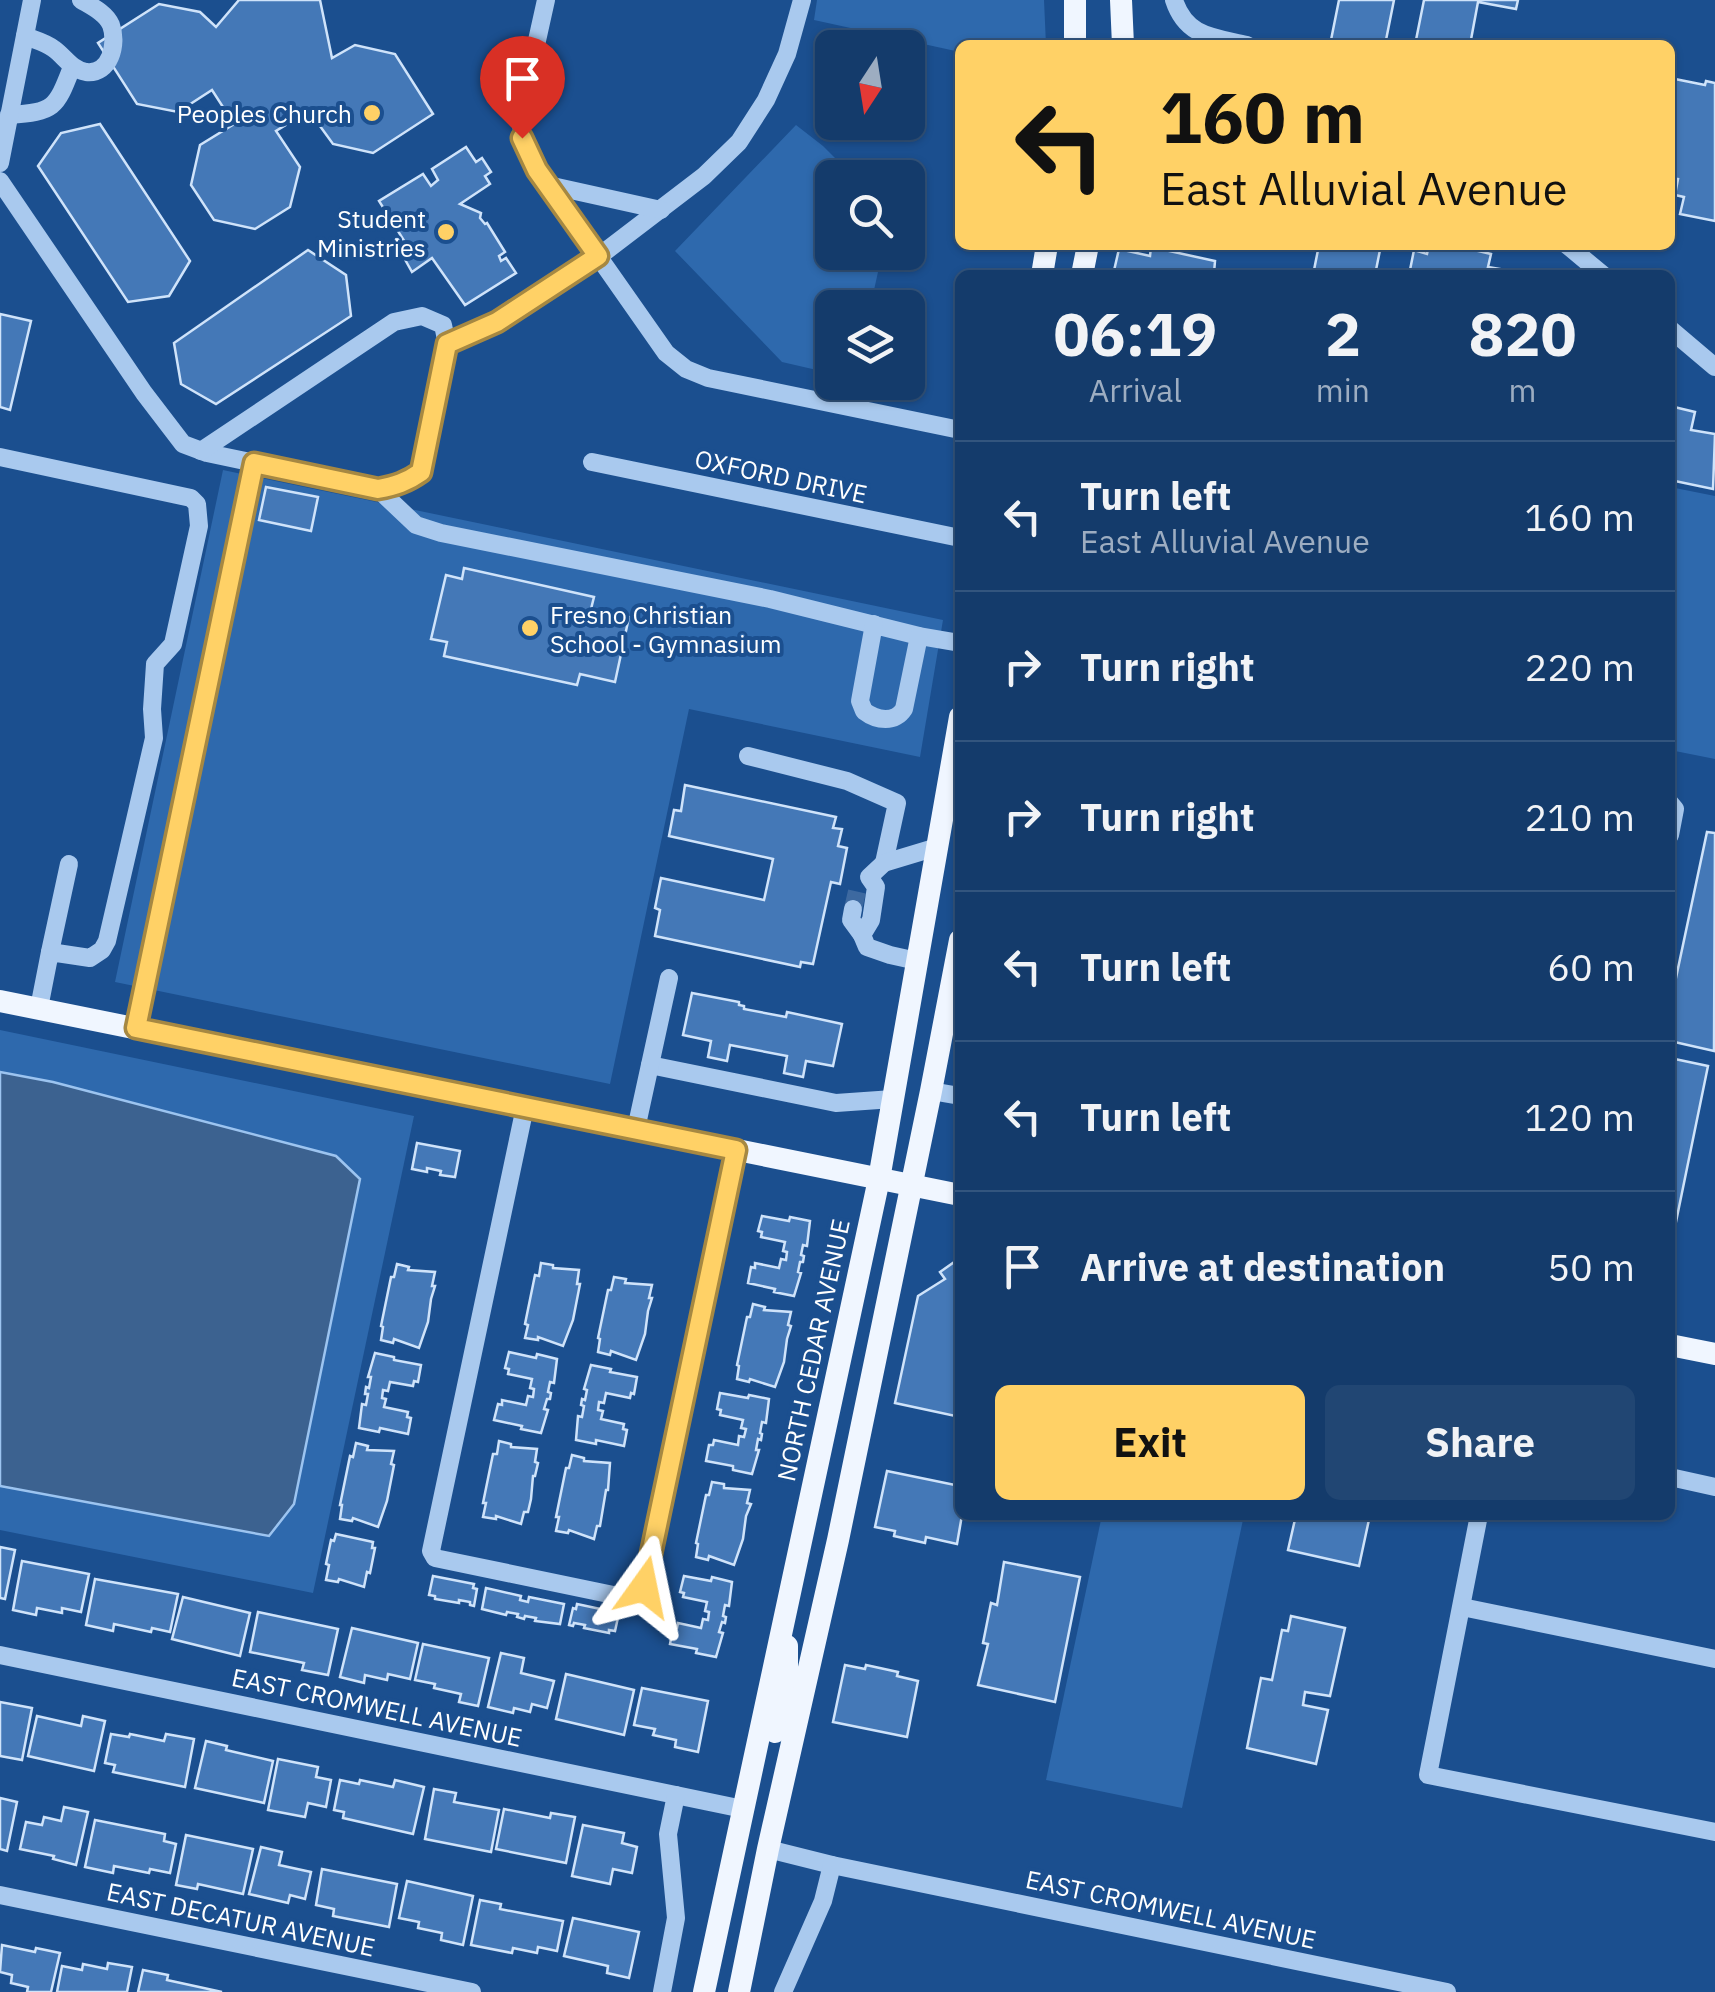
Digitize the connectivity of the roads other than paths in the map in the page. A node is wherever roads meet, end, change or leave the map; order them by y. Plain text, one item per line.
1 (32, 0) edge
2 (81, 0) edge
3 (546, 0) edge
4 (802, 0) edge
5 (1076, 0) edge
6 (1121, 0) edge
7 (1174, 0) edge
8 (25, 36) junction
9 (1075, 40) edge
10 (1123, 40) edge
11 (1226, 40) edge
12 (72, 67) junction
13 (10, 115) junction
14 (0, 163) edge
15 (0, 181) edge
16 (548, 185) junction
17 (660, 210) junction
18 (1572, 250) edge
19 (598, 256) junction
20 (1597, 270) edge
21 (1675, 333) edge
22 (447, 344) junction
23 (1715, 367) edge
24 (955, 429) edge
25 (202, 452) junction
26 (0, 457) edge
27 (592, 462) dead end
28 (254, 463) junction
29 (378, 489) junction
30 (955, 537) edge
31 (874, 624) junction
32 (919, 636) junction
33 (955, 642) edge
34 (955, 747) edge
35 (748, 756) dead end
36 (938, 847) junction
37 (884, 863) junction
38 (69, 864) dead end
39 (852, 909) tunnel mouth
40 (862, 935) junction
41 (50, 952) junction
42 (918, 961) junction
43 (955, 967) edge
44 (669, 978) dead end
45 (0, 1001) edge
46 (38, 1008) junction
47 (136, 1028) junction
48 (650, 1065) junction
49 (932, 1091) junction
50 (955, 1095) edge
51 (894, 1099) junction
52 (525, 1107) junction
53 (636, 1130) junction
54 (736, 1150) junction
55 (879, 1178) junction
56 (912, 1185) junction
57 (955, 1194) edge
58 (1675, 1346) edge
59 (1715, 1354) edge
60 (1675, 1478) edge
61 (1715, 1487) edge
62 (1478, 1520) edge
63 (787, 1597) junction
64 (1462, 1607) junction
65 (0, 1655) edge
66 (1715, 1659) edge
67 (676, 1795) junction
68 (743, 1808) junction
69 (1715, 1832) edge
70 (768, 1850) junction
71 (832, 1865) junction
72 (0, 1894) edge
73 (472, 1992) edge
74 (662, 1992) edge
75 (704, 1992) edge
76 (739, 1992) edge
77 (783, 1992) edge
78 (1447, 1992) edge

1 - 8 street
2 - 12 street
3 - 16 street
4 - 17 street
5 - 9 main road
6 - 10 main road
7 - 11 street
8 - 12 street
8 - 13 street
12 - 13 street
13 - 14 street
15 - 25 street
16 - 17 street
16 - 19 street
17 - 19 street
18 - 20 street
19 - 22 street
19 - 24 street
21 - 23 street
22 - 25 street
22 - 29 street
25 - 28 street
26 - 41 street
27 - 30 street, OXFORD DRIVE
28 - 29 street
28 - 47 street
29 - 31 street
31 - 32 street
31 - 32 street
32 - 33 street
34 - 36 main road, NORTH CEDAR AVENUE
35 - 37 street
36 - 37 street
36 - 42 main road, NORTH CEDAR AVENUE
37 - 40 street
38 - 41 street
39 - 40 street
40 - 42 street
41 - 46 street
42 - 51 main road, NORTH CEDAR AVENUE
43 - 49 main road
44 - 48 street
45 - 46 main road
46 - 47 main road
47 - 52 main road
48 - 51 street
48 - 53 street
49 - 50 street
49 - 56 main road
51 - 55 main road, NORTH CEDAR AVENUE
52 - 53 main road
52 - 54 street
53 - 54 main road
54 - 55 main road
55 - 56 main road
55 - 63 main road, NORTH CEDAR AVENUE
56 - 57 main road
56 - 70 main road
58 - 59 main road
60 - 61 street
62 - 64 street
63 - 68 main road, NORTH CEDAR AVENUE
63 - 70 main road
64 - 66 street
64 - 69 street
65 - 67 street, EAST CROMWELL AVENUE
67 - 68 street, EAST CROMWELL AVENUE
67 - 74 street
68 - 75 main road, NORTH CEDAR AVENUE
70 - 71 street, EAST CROMWELL AVENUE
70 - 76 main road
71 - 77 street
71 - 78 street, EAST CROMWELL AVENUE
72 - 73 street, EAST DECATUR AVENUE

